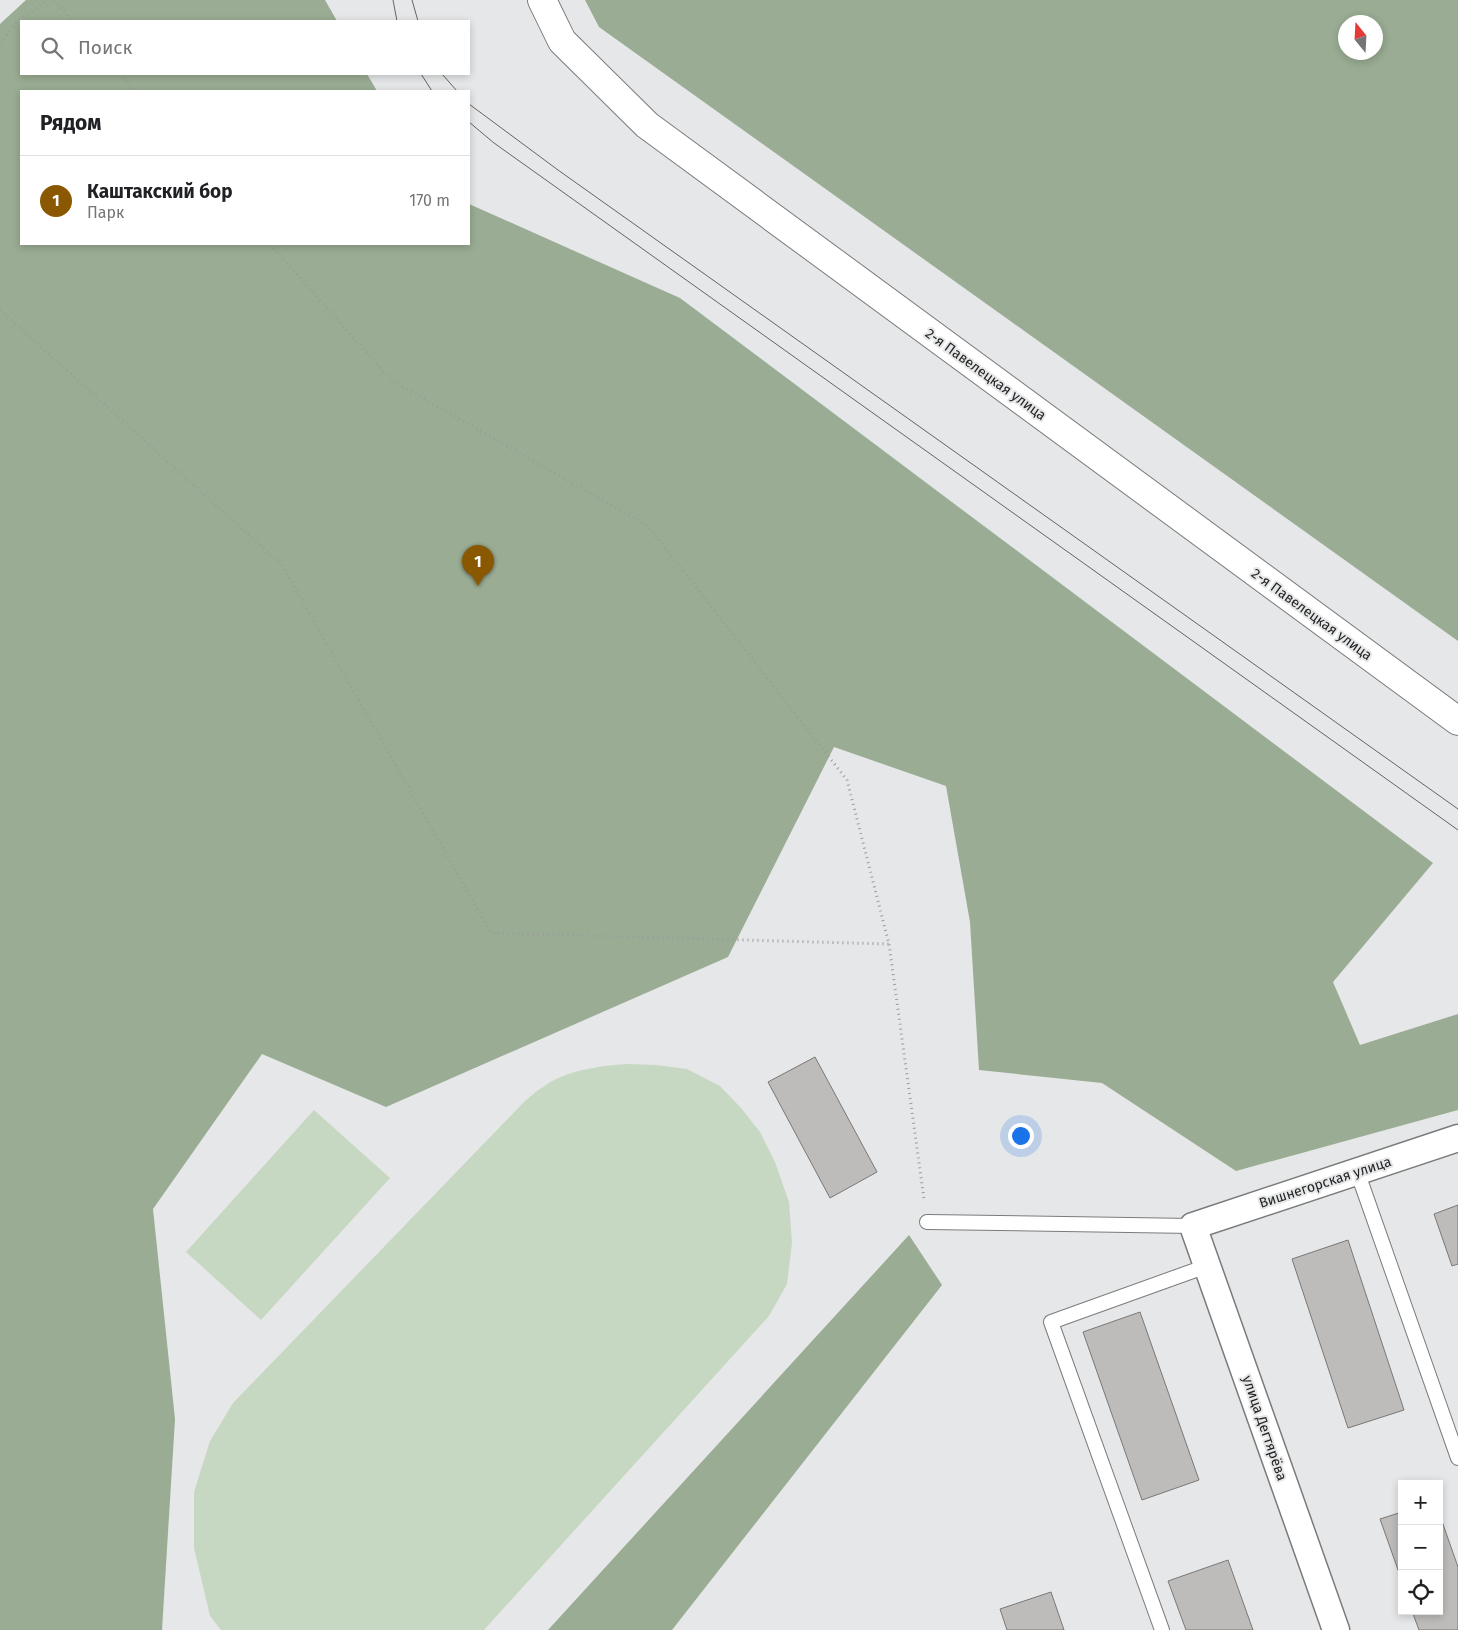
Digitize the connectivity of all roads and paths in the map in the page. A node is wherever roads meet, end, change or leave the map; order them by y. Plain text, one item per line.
1 (47, 0) edge
2 (54, 0) edge
3 (542, 0) edge
4 (20, 20) edge
5 (20, 20) edge
6 (72, 20) edge
7 (0, 43) edge
8 (120, 75) edge
9 (134, 90) edge
10 (271, 245) edge
11 (0, 310) edge
12 (1458, 721) edge
13 (889, 944) junction
14 (1458, 1138) edge
15 (1357, 1171) junction
16 (927, 1222) joint
17 (1193, 1226) junction
18 (1207, 1266) junction
19 (1458, 1458) edge
20 (1162, 1630) edge
21 (1336, 1630) edge

1 - 5 path
2 - 6 path
3 - 12 main road, 2-я Павелецкая улица
4 - 7 path
8 - 9 path
10 - 13 path
11 - 13 path
13 - 16 path
14 - 15 street, Вишнегорская улица
15 - 17 street, Вишнегорская улица
15 - 19 lane
16 - 17 lane
17 - 18 street, улица Дегтярёва
18 - 20 lane
18 - 21 street, улица Дегтярёва

